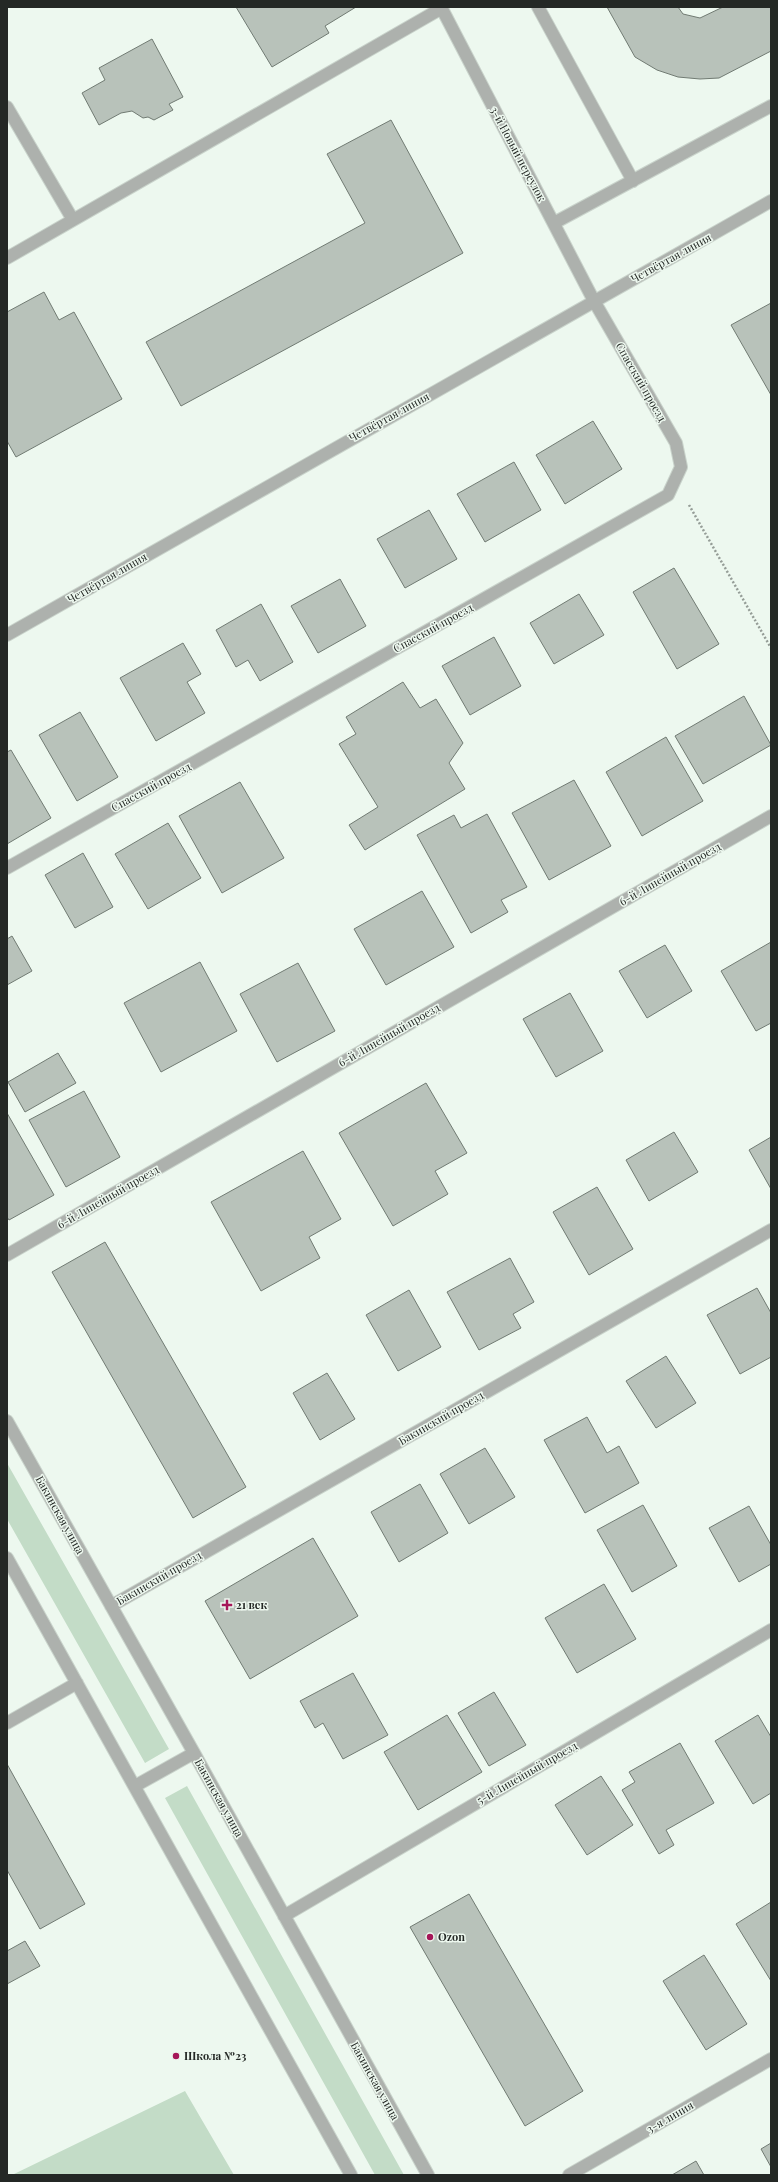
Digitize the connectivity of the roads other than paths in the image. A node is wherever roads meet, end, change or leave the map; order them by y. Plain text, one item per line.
1 (538, 7) edge
2 (441, 8) edge
3 (771, 106) edge
4 (7, 107) edge
5 (633, 181) junction
6 (771, 201) edge
7 (72, 220) junction
8 (554, 223) junction
9 (7, 258) edge
10 (594, 301) junction
11 (7, 635) edge
12 (771, 816) edge
13 (7, 868) edge
14 (771, 1230) edge
15 (7, 1255) edge
16 (7, 1421) edge
17 (7, 1558) edge
18 (111, 1606) junction
19 (771, 1630) edge
20 (77, 1683) junction
21 (7, 1723) edge
22 (194, 1753) junction
23 (136, 1786) junction
24 (284, 1916) junction
25 (771, 2059) edge
26 (351, 2175) edge
27 (428, 2175) edge
28 (569, 2175) edge

1 - 5 street
2 - 7 street
2 - 8 street, 3-й Новый переулок
3 - 5 street
4 - 7 street
5 - 8 street
6 - 10 street, Четвёртая линия
7 - 9 street
8 - 10 street, 3-й Новый переулок
10 - 11 street, Четвёртая линия
10 - 13 street, Спасский проезд
12 - 15 street, 6-й Линейный проезд
14 - 18 street, Бакинский проезд
16 - 18 street, Бакинская улица
17 - 20 street
18 - 22 street, Бакинская улица
19 - 24 street, 5-й Линейный проезд
20 - 21 street
20 - 23 street
22 - 23 street
22 - 24 street, Бакинская улица
23 - 26 street
24 - 27 street, Бакинская улица
25 - 28 street, 3-я линия

